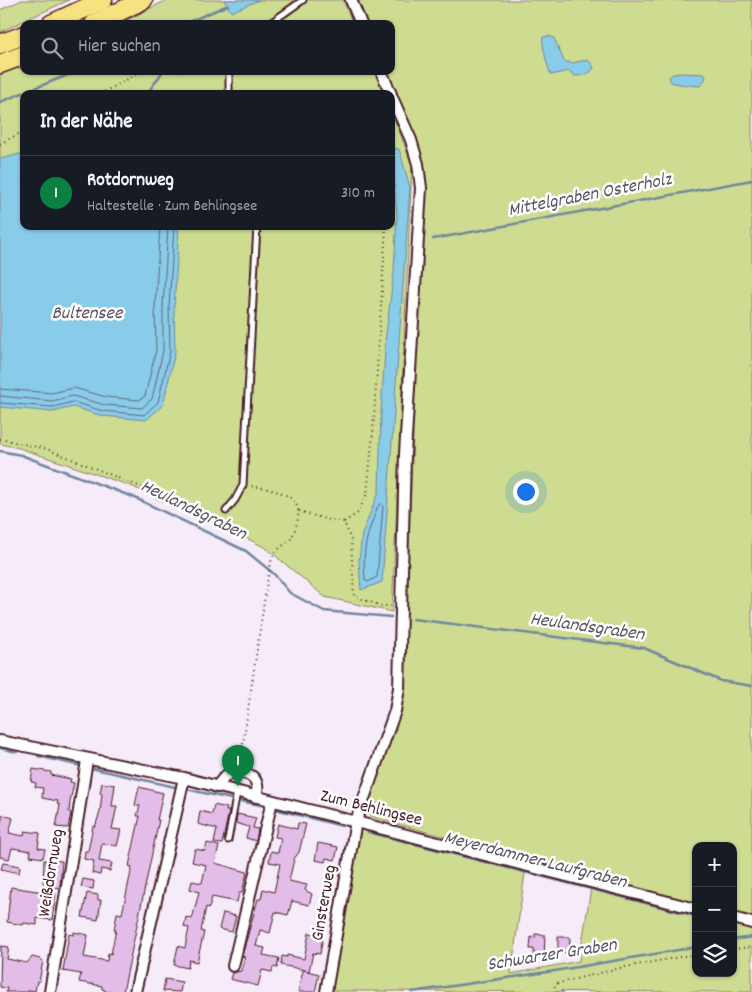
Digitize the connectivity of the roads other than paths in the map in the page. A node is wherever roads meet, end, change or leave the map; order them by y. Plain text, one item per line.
1 (103, 0) edge
2 (143, 0) edge
3 (303, 0) edge
4 (351, 0) edge
5 (60, 20) edge
6 (102, 20) edge
7 (275, 20) edge
8 (359, 20) edge
9 (20, 36) edge
10 (0, 44) edge
11 (20, 56) edge
12 (0, 64) edge
13 (229, 75) edge
14 (383, 75) edge
15 (229, 90) edge
16 (389, 90) edge
17 (395, 103) edge
18 (257, 230) edge
19 (226, 511) road end
20 (0, 741) edge
21 (86, 760) junction
22 (184, 778) junction
23 (216, 787) junction
24 (237, 792) junction
25 (256, 797) junction
26 (272, 801) junction
27 (356, 821) junction
28 (228, 840) dead end
29 (692, 907) edge
30 (737, 919) edge
31 (752, 923) edge
32 (233, 966) dead end
33 (50, 992) edge
34 (136, 992) edge
35 (328, 992) edge

1 - 5 highway
2 - 6 highway
3 - 7 lane
4 - 8 street
9 - 10 highway
11 - 12 highway
13 - 15 lane
14 - 16 street, Ginsterweg
17 - 27 street, Ginsterweg
18 - 19 lane
20 - 21 street, Zum Behlingsee
21 - 22 street, Zum Behlingsee
21 - 33 street, Weißdornweg
22 - 23 street, Zum Behlingsee
22 - 34 street
23 - 24 street, Zum Behlingsee
23 - 25 street
24 - 25 street, Zum Behlingsee
24 - 28 lane
25 - 26 street, Zum Behlingsee
26 - 27 street, Zum Behlingsee
26 - 32 street
27 - 29 street, Zum Behlingsee
27 - 35 street, Ginsterweg
30 - 31 street

